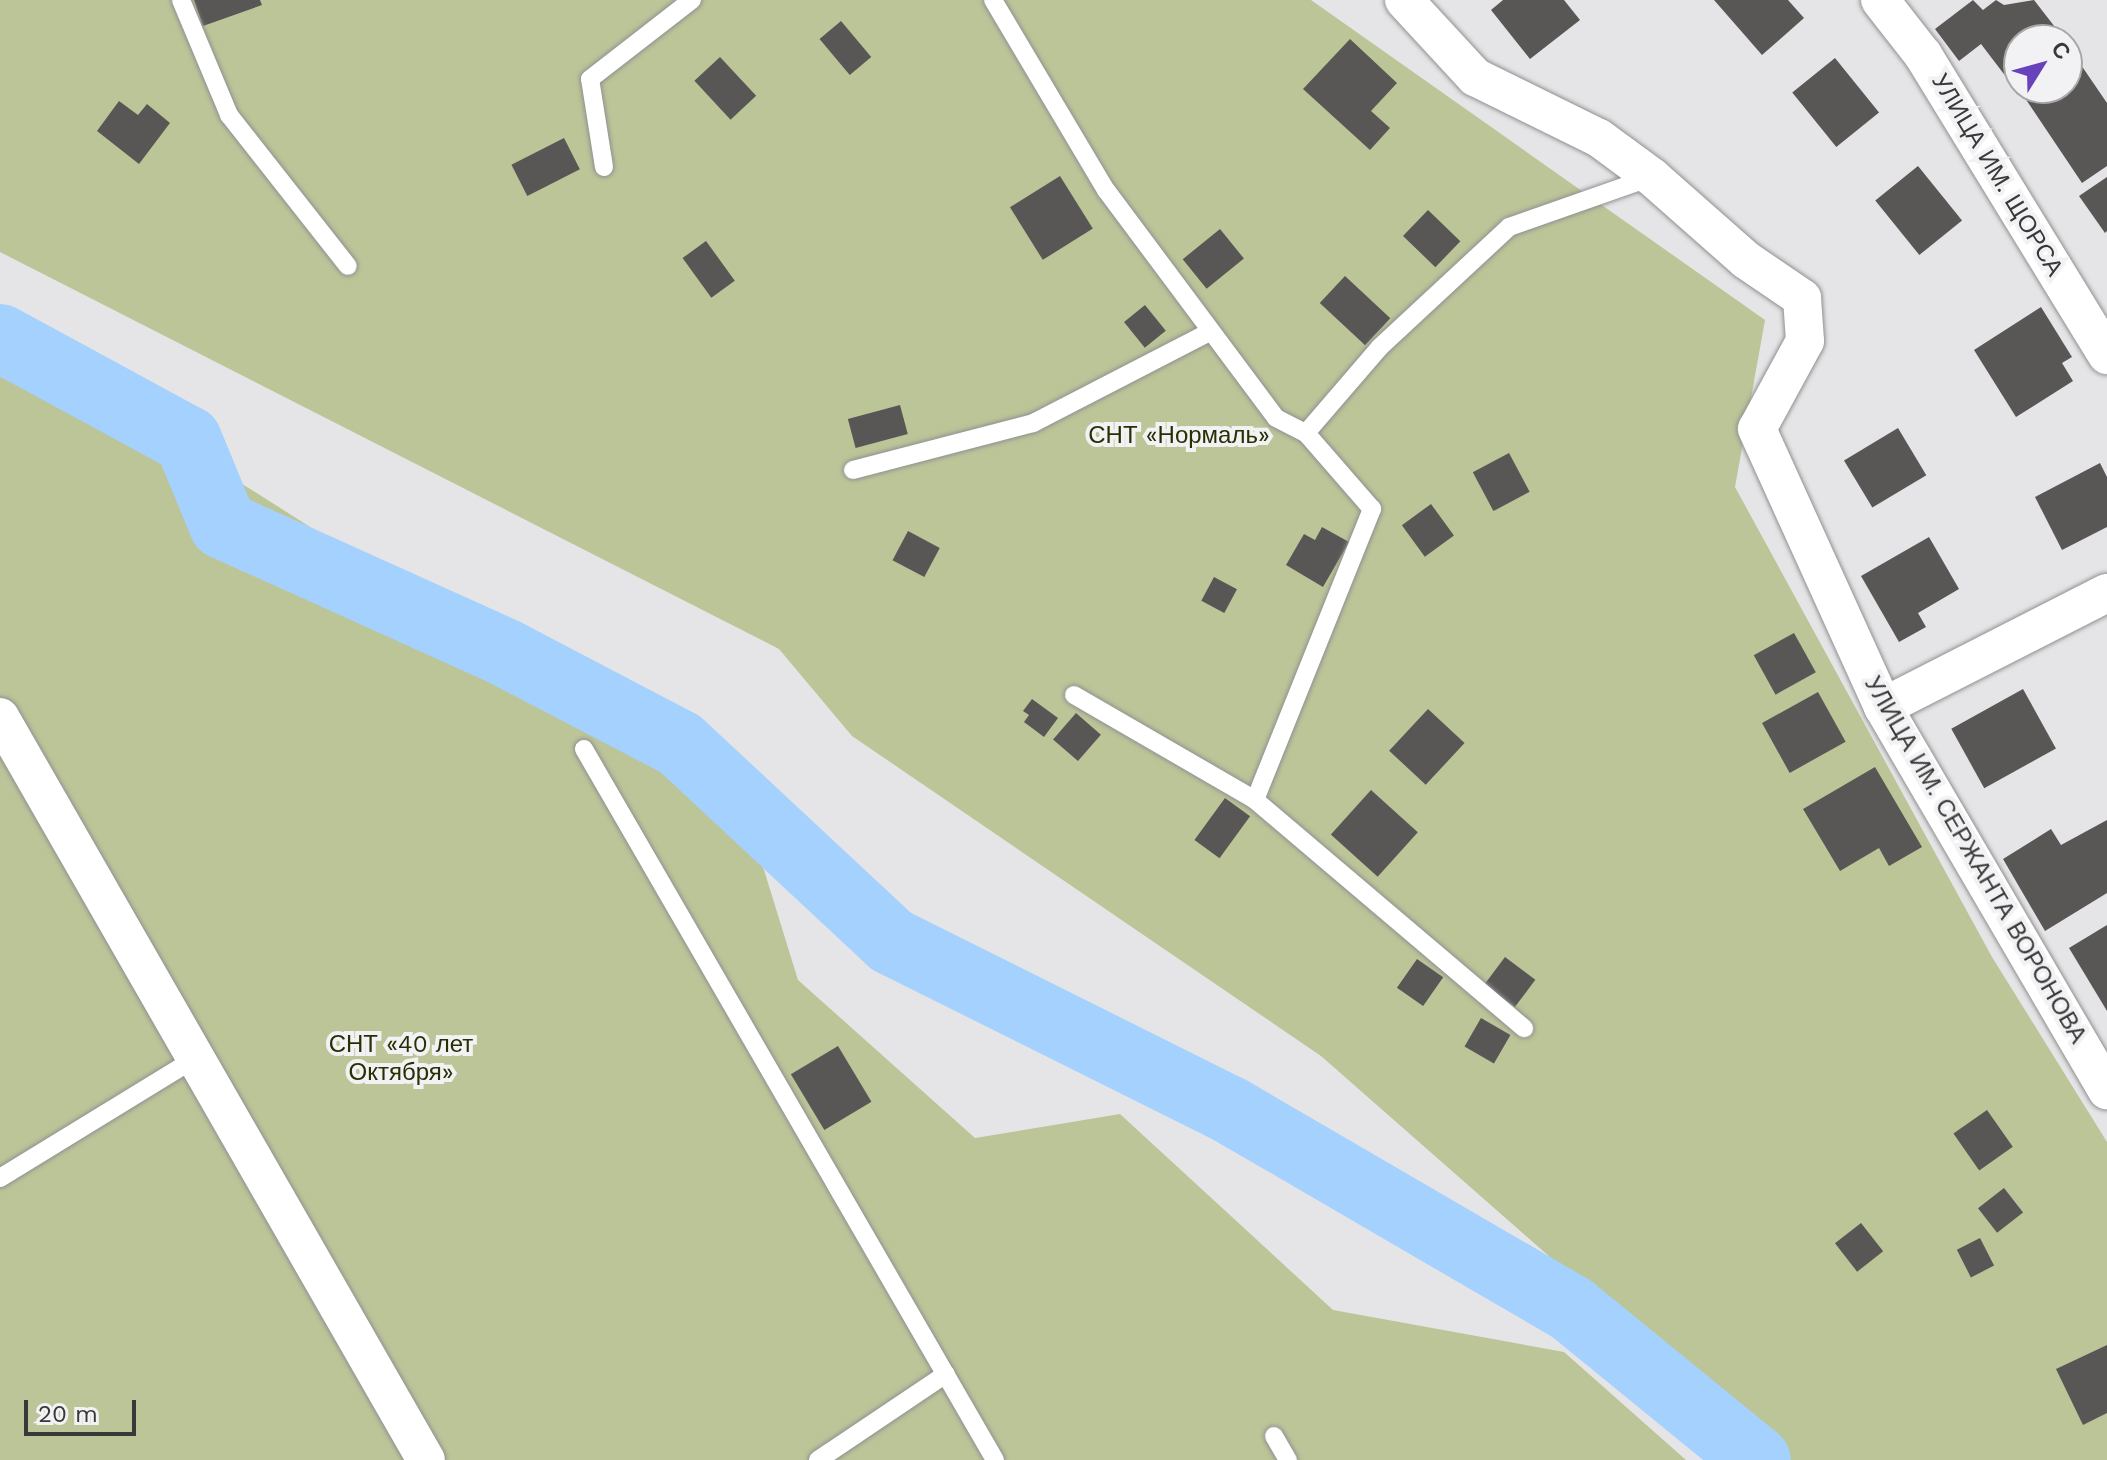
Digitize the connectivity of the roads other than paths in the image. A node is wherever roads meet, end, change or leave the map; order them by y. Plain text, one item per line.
1 (181, 0) edge
2 (692, 0) edge
3 (993, 0) edge
4 (1404, 0) edge
5 (1880, 0) edge
6 (604, 167) dead end
7 (1652, 177) junction
8 (348, 266) dead end
9 (1211, 331) junction
10 (2107, 355) edge
11 (1306, 433) junction
12 (853, 470) dead end
13 (2107, 593) edge
14 (1074, 695) dead end
15 (1883, 707) junction
16 (0, 717) edge
17 (584, 749) dead end
18 (1255, 800) junction
19 (1524, 1028) dead end
20 (194, 1059) junction
21 (2107, 1090) edge
22 (0, 1178) edge
23 (946, 1374) junction
24 (1274, 1436) dead end
25 (426, 1460) edge
26 (818, 1460) edge
27 (995, 1460) edge
28 (1288, 1460) edge

1 - 8 lane
2 - 6 lane
3 - 9 lane
4 - 7 street, УЛИЦА ИМ. СЕРЖАНТА ВОРОНОВА
5 - 10 street, УЛИЦА ИМ. ЩОРСА
7 - 11 lane
7 - 15 street, УЛИЦА ИМ. СЕРЖАНТА ВОРОНОВА
9 - 11 lane
9 - 12 lane
11 - 18 lane
13 - 15 street
14 - 18 lane
15 - 21 street, УЛИЦА ИМ. СЕРЖАНТА ВОРОНОВА
16 - 20 street
17 - 23 lane
18 - 19 lane
20 - 22 lane
20 - 25 street
23 - 26 lane
23 - 27 lane
24 - 28 lane

